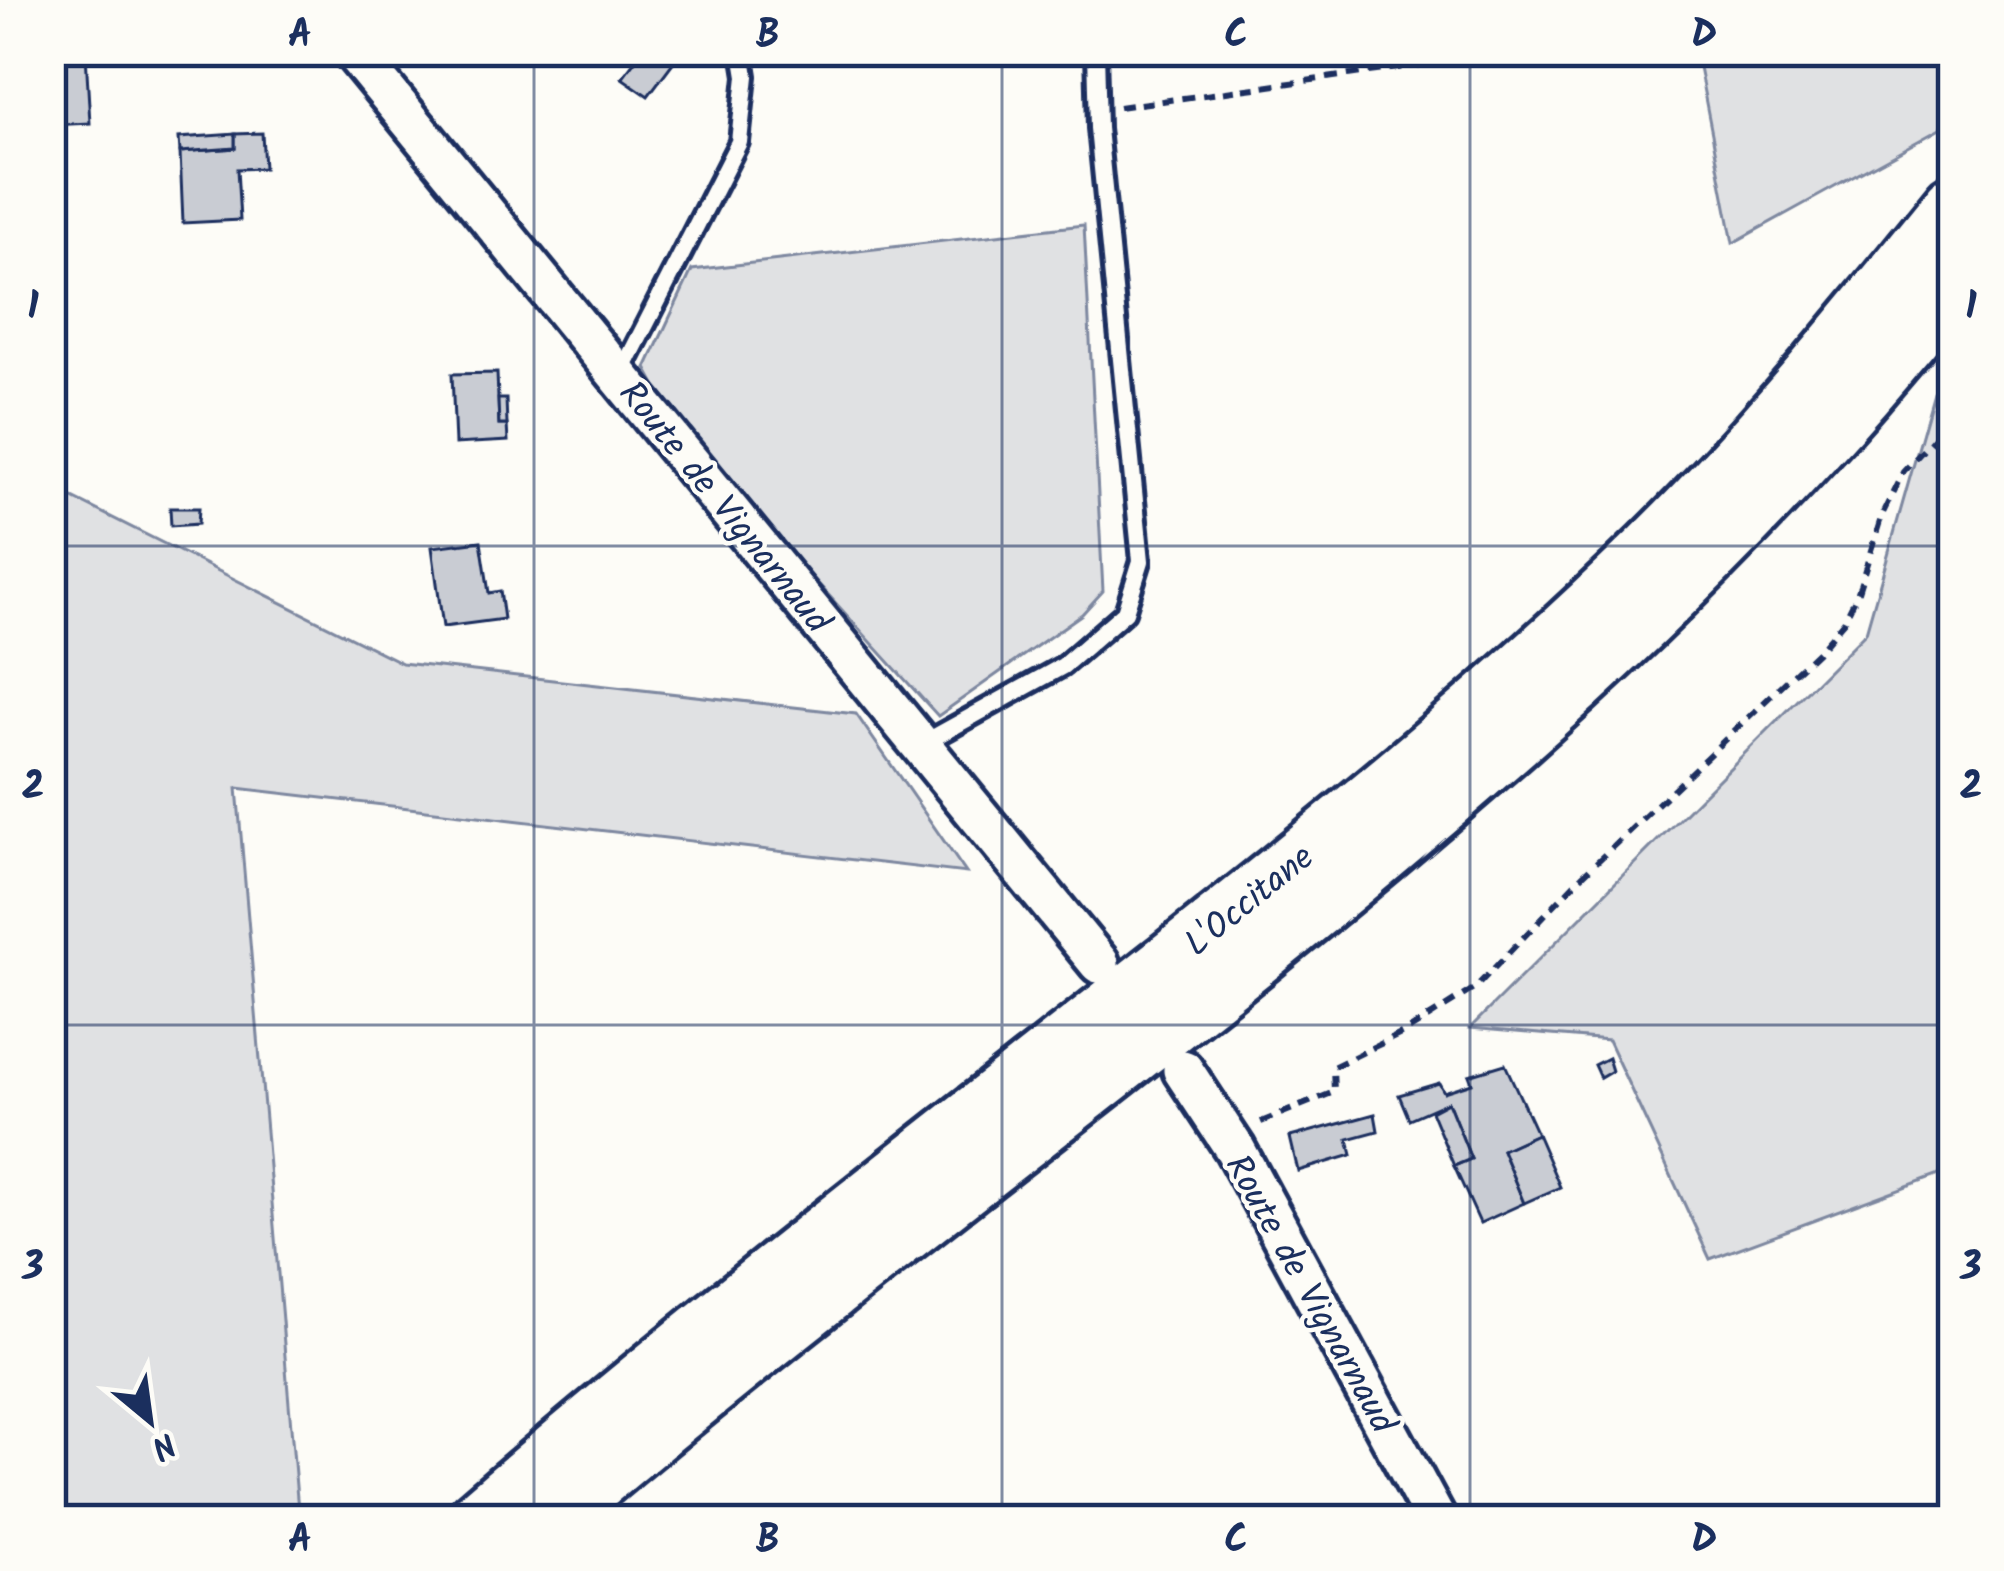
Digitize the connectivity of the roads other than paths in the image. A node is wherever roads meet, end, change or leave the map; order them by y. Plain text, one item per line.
1 (353, 51) edge
2 (742, 51) edge
3 (1096, 51) edge
4 (1953, 204) edge
5 (1953, 285) edge
6 (620, 376) junction
7 (920, 745) junction
8 (1099, 963) dead end
9 (1183, 1070) dead end
10 (476, 1520) edge
11 (551, 1520) edge
12 (1436, 1520) edge

1 - 6 street, Route de Vignarnaud
2 - 6 lane
3 - 7 lane
4 - 10 highway, L'Occitane
5 - 11 highway, L'Occitane
6 - 7 street, Route de Vignarnaud
7 - 8 street, Route de Vignarnaud
9 - 12 street, Route de Vignarnaud

